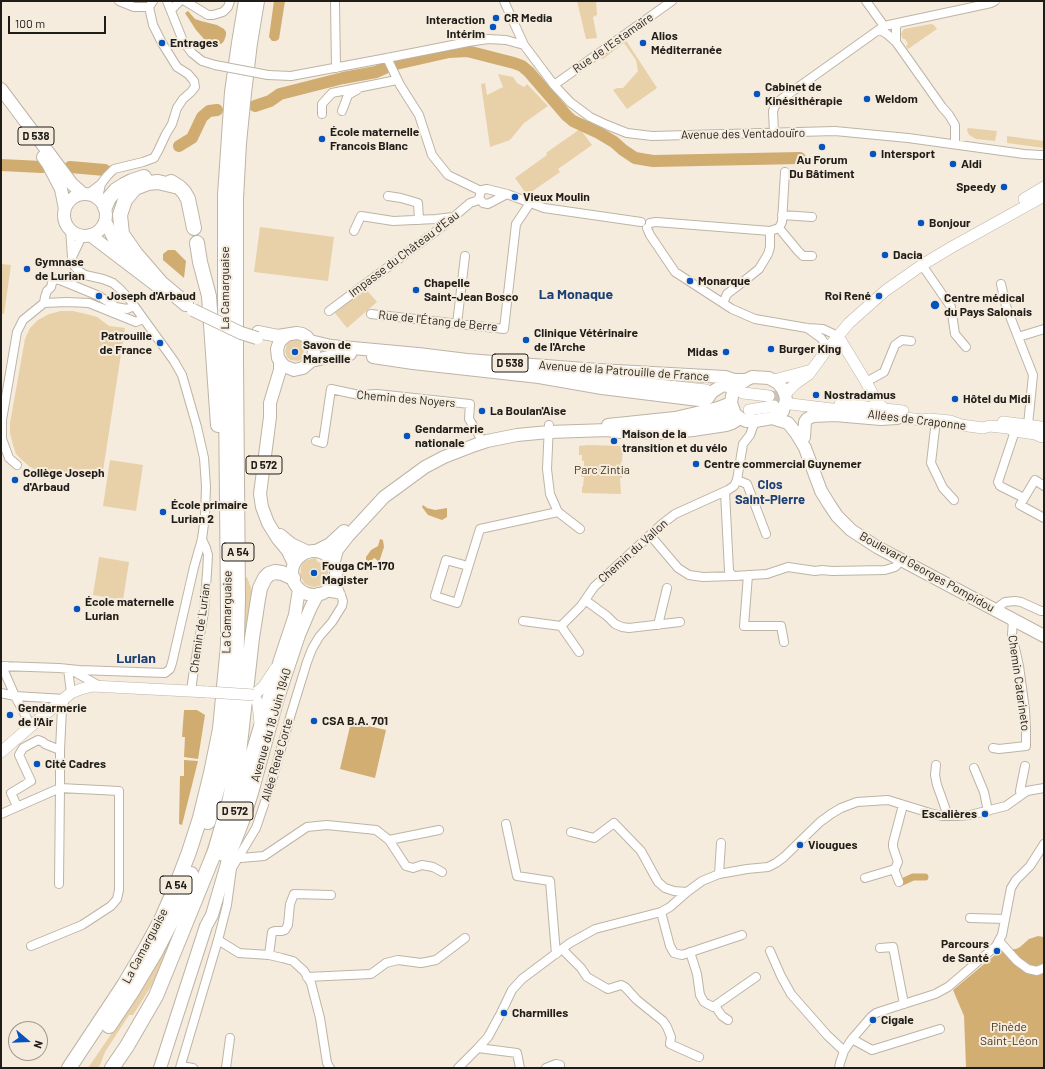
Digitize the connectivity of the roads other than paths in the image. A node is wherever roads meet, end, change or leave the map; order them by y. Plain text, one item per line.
1 (119, 1) edge
2 (167, 1) edge
3 (180, 1) edge
4 (185, 1) edge
5 (230, 1) edge
6 (246, 1) edge
7 (257, 1) edge
8 (335, 1) edge
9 (504, 1) edge
10 (672, 1) edge
11 (866, 1) edge
12 (995, 1) edge
13 (151, 4) edge
14 (171, 10) junction
15 (897, 23) junction
16 (882, 28) junction
17 (518, 31) junction
18 (506, 40) junction
19 (896, 42) junction
20 (524, 45) junction
21 (387, 58) junction
22 (336, 68) junction
23 (399, 82) junction
24 (554, 85) junction
25 (1, 89) edge
26 (1, 100) edge
27 (342, 111) dead end
28 (322, 114) dead end
29 (774, 133) junction
30 (955, 144) junction
31 (1043, 156) edge
32 (785, 172) dead end
33 (179, 187) junction
34 (492, 190) junction
35 (507, 194) junction
36 (1044, 195) edge
37 (388, 196) dead end
38 (480, 196) junction
39 (492, 202) junction
40 (96, 203) junction
41 (530, 203) junction
42 (65, 209) junction
43 (782, 215) junction
44 (454, 217) junction
45 (812, 217) dead end
46 (419, 220) junction
47 (646, 224) junction
48 (194, 228) dead end
49 (779, 228) junction
50 (70, 229) junction
51 (354, 231) dead end
52 (770, 231) junction
53 (86, 236) junction
54 (197, 243) dead end
55 (465, 256) dead end
56 (812, 256) dead end
57 (72, 257) junction
58 (922, 265) junction
59 (135, 269) junction
60 (1001, 284) dead end
61 (44, 303) junction
62 (723, 303) junction
63 (134, 306) junction
64 (189, 307) junction
65 (329, 311) dead end
66 (371, 314) dead end
67 (143, 319) junction
68 (457, 324) junction
69 (807, 328) junction
70 (1044, 329) edge
71 (257, 335) junction
72 (287, 335) junction
73 (838, 336) junction
74 (1018, 337) junction
75 (310, 341) junction
76 (911, 341) dead end
77 (966, 346) dead end
78 (828, 348) junction
79 (279, 358) junction
80 (415, 358) junction
81 (468, 360) junction
82 (311, 361) junction
83 (294, 370) junction
84 (812, 370) junction
85 (539, 377) junction
86 (591, 378) junction
87 (746, 380) junction
88 (774, 380) junction
89 (866, 382) junction
90 (706, 390) dead end
91 (739, 391) junction
92 (769, 396) tunnel mouth
93 (731, 402) junction
94 (783, 405) junction
95 (858, 406) junction
96 (882, 408) junction
97 (749, 410) dead end
98 (727, 415) dead end
99 (270, 417) junction
100 (740, 418) junction
101 (897, 418) junction
102 (936, 420) junction
103 (754, 421) junction
104 (1028, 425) junction
105 (1016, 428) junction
106 (549, 429) junction
107 (608, 430) junction
108 (1043, 434) edge
109 (480, 436) junction
110 (316, 441) dead end
111 (805, 443) junction
112 (17, 465) dead end
113 (737, 480) junction
114 (1044, 486) edge
115 (725, 492) junction
116 (1024, 498) junction
117 (954, 500) dead end
118 (558, 512) junction
119 (1044, 518) edge
120 (580, 529) dead end
121 (272, 530) junction
122 (766, 534) dead end
123 (650, 535) junction
124 (202, 539) junction
125 (312, 552) junction
126 (902, 560) junction
127 (294, 564) junction
128 (333, 564) junction
129 (468, 566) junction
130 (748, 575) junction
131 (734, 576) junction
132 (335, 579) junction
133 (296, 584) junction
134 (667, 588) dead end
135 (322, 593) junction
136 (341, 596) junction
137 (585, 600) junction
138 (996, 610) junction
139 (1044, 611) edge
140 (1013, 619) junction
141 (524, 621) dead end
142 (680, 622) dead end
143 (658, 625) junction
144 (561, 626) junction
145 (1044, 636) edge
146 (784, 642) dead end
147 (579, 652) dead end
148 (280, 660) junction
149 (4, 666) edge
150 (68, 669) junction
151 (225, 680) junction
152 (98, 685) junction
153 (191, 691) junction
154 (1, 693) edge
155 (254, 695) junction
156 (14, 696) junction
157 (68, 696) junction
158 (274, 697) junction
159 (30, 726) junction
160 (260, 727) junction
161 (993, 748) dead end
162 (60, 750) junction
163 (1, 752) edge
164 (936, 765) dead end
165 (1025, 766) dead end
166 (974, 768) dead end
167 (60, 788) junction
168 (1044, 788) edge
169 (1021, 795) junction
170 (903, 805) junction
171 (17, 806) junction
172 (988, 811) junction
173 (1, 814) edge
174 (948, 816) junction
175 (506, 824) dead end
176 (439, 830) dead end
177 (572, 832) dead end
178 (389, 840) junction
179 (721, 843) dead end
180 (1044, 844) edge
181 (240, 857) junction
182 (894, 869) junction
183 (442, 872) dead end
184 (719, 874) junction
185 (865, 878) dead end
186 (899, 882) dead end
187 (59, 884) dead end
188 (687, 892) junction
189 (331, 895) dead end
190 (661, 912) junction
191 (970, 918) dead end
192 (1005, 919) junction
193 (206, 926) junction
194 (742, 935) dead end
195 (465, 938) dead end
196 (218, 940) junction
197 (999, 941) junction
198 (31, 946) dead end
199 (880, 948) dead end
200 (559, 951) junction
201 (770, 951) dead end
202 (690, 952) junction
203 (269, 956) junction
204 (1044, 968) edge
205 (307, 977) junction
206 (756, 977) dead end
207 (904, 1004) junction
208 (715, 1006) junction
209 (728, 1020) dead end
210 (940, 1029) dead end
211 (230, 1038) dead end
212 (852, 1039) junction
213 (478, 1048) junction
214 (844, 1051) junction
215 (699, 1057) dead end
216 (181, 1067) edge
217 (460, 1067) edge
218 (69, 1068) edge
219 (81, 1068) edge
220 (112, 1068) edge
221 (160, 1068) edge
222 (193, 1068) edge
223 (226, 1068) edge
224 (330, 1068) edge
225 (520, 1068) edge
226 (546, 1068) edge
227 (560, 1068) edge
228 (839, 1068) edge

1 - 13 street
2 - 14 street
3 - 14 street
4 - 5 street
6 - 151 highway, La Camarguaise / A 54
7 - 219 highway, La Camarguaise / A 54
8 - 22 street
9 - 17 street, Avenue des Ventadouïro
10 - 24 street, Rue de l'Estamaïre
11 - 16 street
12 - 15 street
13 - 40 street
14 - 22 street, bridge
15 - 16 street
15 - 19 street
16 - 19 street
16 - 29 street
17 - 18 street
17 - 20 street, Avenue des Ventadouïro
18 - 20 street
18 - 21 street
19 - 30 street
20 - 24 street, Avenue des Ventadouïro
21 - 22 street
21 - 23 street
23 - 27 street
23 - 28 street
23 - 38 street
24 - 29 street, Avenue des Ventadouïro
25 - 40 main road, D 538
26 - 42 main road, D 538
29 - 30 street, Avenue des Ventadouïro
30 - 31 street, Avenue des Ventadouïro
32 - 43 street
33 - 40 highway
33 - 48 highway
33 - 64 highway
34 - 35 street
34 - 38 street
34 - 39 street
35 - 39 street
35 - 41 street
36 - 58 main road
37 - 46 street
38 - 39 street
38 - 44 street, Impasse du Château d'Eau
40 - 42 main road
40 - 53 main road
40 - 59 main road, D 538
41 - 47 street
41 - 68 street, Rue de l'Étang de Berre
42 - 50 main road
43 - 45 street
43 - 49 street
44 - 46 street
44 - 65 street, Impasse du Château d'Eau
46 - 51 street
47 - 52 street
47 - 62 street
49 - 52 street
49 - 56 street
50 - 53 main road
50 - 57 street
52 - 62 street
53 - 57 street
53 - 59 main road, D 538
54 - 151 highway
55 - 68 street
57 - 63 street
58 - 73 main road
58 - 77 street
59 - 64 main road, D 538
60 - 74 street
61 - 63 street
61 - 67 street
61 - 112 street
62 - 69 street
63 - 67 street
64 - 71 main road, D 538, bridge
66 - 68 street, Rue de l'Étang de Berre
67 - 124 street
69 - 73 street
69 - 78 street
70 - 74 street
71 - 72 main road, D 538
71 - 79 main road, D 538
72 - 75 main road
72 - 79 main road
73 - 78 main road
73 - 89 main road
74 - 104 street
75 - 80 main road, Avenue de la Patrouille de France / D 538
75 - 82 main road
76 - 89 street
78 - 84 main road
79 - 83 main road
79 - 99 main road, D 572
80 - 81 main road, Avenue de la Patrouille de France / D 538
80 - 82 main road, D 538
80 - 85 main road, D 538
81 - 86 main road
81 - 87 main road, Avenue de la Patrouille de France / D 538
82 - 83 main road
83 - 99 main road, D 572
84 - 88 main road
84 - 94 main road
85 - 86 main road
85 - 91 main road, D 538
86 - 90 main road
87 - 88 main road
87 - 91 main road
88 - 94 main road
89 - 96 main road
91 - 92 main road
91 - 93 main road
93 - 100 main road
93 - 106 main road
94 - 95 main road, Allées de Craponne
94 - 97 main road
94 - 101 main road, Allées de Craponne
94 - 103 main road
94 - 111 main road, Boulevard Georges Pompidou
94 - 111 main road, Boulevard Georges Pompidou
95 - 96 main road, Allées de Craponne
95 - 101 main road
96 - 105 main road, Allées de Craponne
98 - 107 main road
99 - 121 main road, D 572
100 - 103 main road
100 - 107 main road
101 - 102 main road, Allées de Craponne
101 - 111 main road
102 - 105 main road, Allées de Craponne
102 - 117 street
103 - 113 street
104 - 105 main road, Allées de Craponne
104 - 108 main road, Allées de Craponne
105 - 108 main road, Allées de Craponne
105 - 116 street
106 - 107 main road
106 - 109 main road
106 - 118 street
106 - 128 main road
109 - 110 street, Chemin des Noyers
109 - 125 main road
111 - 126 main road, Boulevard Georges Pompidou
113 - 115 street, Chemin du Vallon
113 - 122 street
114 - 116 street
115 - 123 street, Chemin du Vallon
115 - 131 street
116 - 119 street
118 - 120 street
118 - 129 street
121 - 125 main road, D 572
121 - 127 main road, D 572
123 - 131 street
123 - 137 street, Chemin du Vallon
124 - 150 street
124 - 153 street, Chemin de Lurian
125 - 127 main road
125 - 128 main road
126 - 130 street
126 - 138 main road, Boulevard Georges Pompidou
127 - 133 main road
128 - 132 main road
129 - 129 street
130 - 131 street
130 - 146 street
132 - 135 main road
132 - 136 street
133 - 135 main road
133 - 148 main road, Avenue du 18 Juin 1940 / D 572
133 - 220 highway
134 - 143 street
135 - 136 street
135 - 158 main road, Avenue du 18 Juin 1940 / D 572
136 - 181 street, Allée René Corte
137 - 143 street
137 - 144 street, Chemin du Vallon
138 - 139 street
138 - 140 main road, Boulevard Georges Pompidou
140 - 145 main road, Boulevard Georges Pompidou
140 - 161 street, Chemin Catarineto
141 - 144 street
142 - 143 street
144 - 147 street
148 - 155 main road
148 - 158 main road, Avenue du 18 Juin 1940 / D 572
149 - 150 street
149 - 156 street
150 - 152 street
150 - 157 street
151 - 218 highway, La Camarguaise / A 54
152 - 153 main road
152 - 157 main road
153 - 155 main road, bridge
154 - 156 street
155 - 158 main road
155 - 160 main road
156 - 157 street
156 - 159 street
157 - 159 main road
157 - 162 street
158 - 160 main road, Avenue du 18 Juin 1940 / D 572
158 - 193 main road, Avenue du 18 Juin 1940 / D 572
159 - 163 main road
160 - 193 main road, Avenue du 18 Juin 1940 / D 572
162 - 167 street
162 - 171 street
164 - 174 street
165 - 169 street
166 - 172 street
167 - 171 street
167 - 187 street
167 - 198 street
168 - 169 street
169 - 172 street
170 - 174 street
170 - 182 street
170 - 184 street
171 - 173 street
172 - 174 street
175 - 200 street
176 - 178 street
177 - 188 street
178 - 181 street
178 - 183 street
179 - 184 street
180 - 192 street
181 - 196 street, Allée René Corte
182 - 185 street
182 - 186 street
184 - 188 street
188 - 190 street
189 - 203 street
190 - 200 street
190 - 202 street
191 - 192 street
192 - 197 street
193 - 221 main road, Avenue du 18 Juin 1940 / D 572
194 - 202 street
195 - 205 street
196 - 203 street
196 - 216 street, Allée René Corte
197 - 204 street
197 - 207 street
199 - 207 street
200 - 213 street
200 - 215 street
201 - 214 street
202 - 208 street
203 - 205 street
205 - 224 street
206 - 208 street
207 - 212 street
208 - 209 street
210 - 212 street
211 - 223 street
212 - 214 street
213 - 217 street
213 - 225 street
214 - 228 street
216 - 222 street
226 - 227 street

